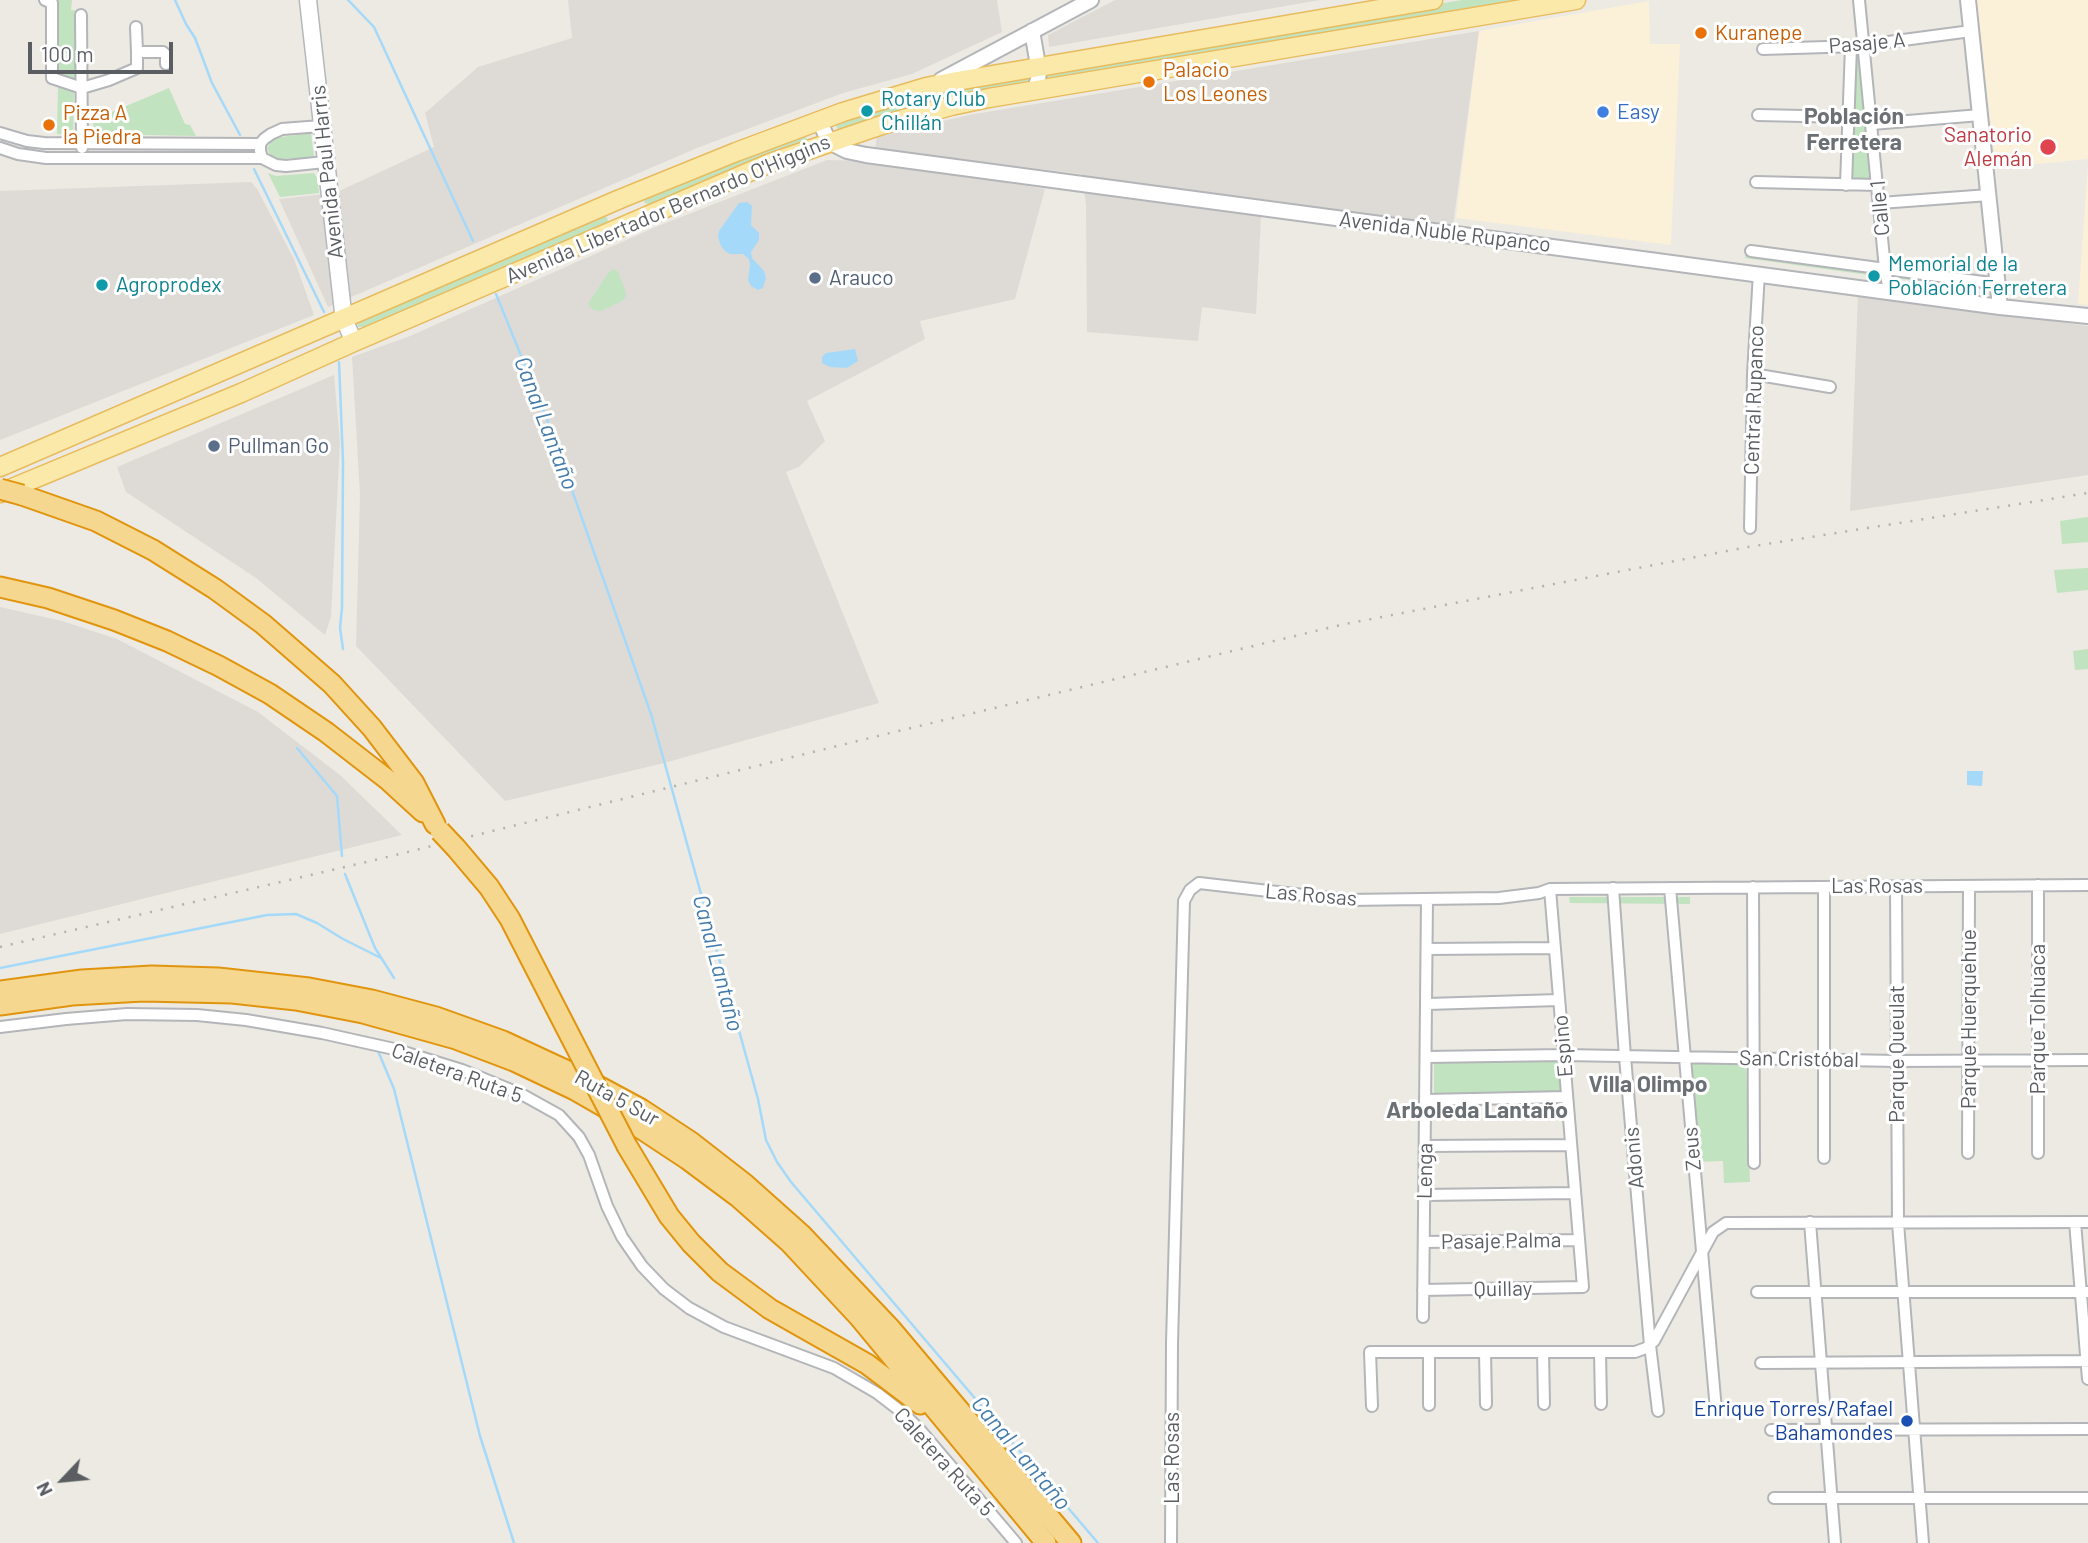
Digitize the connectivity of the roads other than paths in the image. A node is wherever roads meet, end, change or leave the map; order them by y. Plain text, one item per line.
1 (46, 0) edge
2 (308, 0) edge
3 (1091, 0) edge
4 (1433, 0) edge
5 (1576, 0) edge
6 (1859, 0) edge
7 (1968, 0) edge
8 (81, 15) dead end
9 (1303, 22) junction
10 (136, 27) dead end
11 (1032, 31) junction
12 (1972, 31) junction
13 (1864, 45) junction
14 (1304, 46) junction
15 (1851, 46) junction
16 (1763, 48) dead end
17 (137, 52) junction
18 (166, 64) dead end
19 (1039, 66) junction
20 (52, 78) junction
21 (38, 80) dead end
22 (926, 87) junction
23 (82, 88) junction
24 (1034, 91) junction
25 (1758, 115) dead end
26 (1980, 115) junction
27 (1848, 117) junction
28 (819, 120) junction
29 (1872, 124) junction
30 (321, 126) junction
31 (0, 133) edge
32 (829, 142) junction
33 (82, 143) junction
34 (260, 144) junction
35 (0, 148) edge
36 (82, 158) junction
37 (262, 158) junction
38 (325, 162) junction
39 (1756, 182) dead end
40 (1846, 184) junction
41 (1878, 186) junction
42 (1989, 195) junction
43 (620, 198) junction
44 (1880, 203) junction
45 (630, 223) junction
46 (1751, 251) dead end
47 (1885, 269) junction
48 (1759, 273) junction
49 (1998, 284) junction
50 (1889, 291) junction
51 (2000, 307) junction
52 (2088, 316) edge
53 (344, 319) junction
54 (354, 342) junction
55 (1753, 374) junction
56 (1830, 387) dead end
57 (0, 467) edge
58 (0, 491) edge
59 (1750, 528) dead end
60 (0, 587) edge
61 (438, 827) junction
62 (2038, 885) junction
63 (2088, 885) edge
64 (1896, 886) junction
65 (1969, 886) junction
66 (1754, 887) junction
67 (1824, 887) junction
68 (1613, 888) junction
69 (1670, 888) junction
70 (1550, 889) junction
71 (1427, 899) junction
72 (1555, 948) junction
73 (1427, 949) junction
74 (0, 991) edge
75 (1559, 1000) junction
76 (1427, 1004) junction
77 (0, 1005) edge
78 (0, 1027) edge
79 (1564, 1055) junction
80 (1426, 1057) junction
81 (1625, 1057) junction
82 (1684, 1058) junction
83 (1754, 1059) junction
84 (1824, 1060) junction
85 (2038, 1060) junction
86 (2088, 1060) edge
87 (1898, 1061) junction
88 (1968, 1061) junction
89 (1567, 1097) junction
90 (1426, 1100) junction
91 (1571, 1145) junction
92 (1425, 1146) junction
93 (1968, 1153) dead end
94 (2038, 1153) dead end
95 (1824, 1158) dead end
96 (1754, 1163) dead end
97 (1575, 1193) junction
98 (1424, 1195) junction
99 (2075, 1222) junction
100 (2088, 1222) edge
101 (1810, 1223) junction
102 (1898, 1223) junction
103 (1579, 1240) junction
104 (1424, 1242) junction
105 (1702, 1251) junction
106 (1583, 1287) joint
107 (1423, 1290) junction
108 (1758, 1292) dead end
109 (1815, 1292) junction
110 (1903, 1292) junction
111 (2084, 1292) edge
112 (1423, 1317) dead end
113 (1650, 1345) junction
114 (1429, 1352) junction
115 (1485, 1352) junction
116 (1543, 1352) junction
117 (1600, 1352) junction
118 (1909, 1362) junction
119 (2087, 1362) edge
120 (1761, 1363) dead end
121 (1821, 1363) junction
122 (2088, 1379) edge
123 (1486, 1404) dead end
124 (1544, 1404) dead end
125 (1601, 1404) dead end
126 (1429, 1405) dead end
127 (1373, 1406) dead end
128 (1716, 1410) dead end
129 (1658, 1411) dead end
130 (1914, 1429) junction
131 (2088, 1429) edge
132 (1771, 1430) dead end
133 (1826, 1430) junction
134 (954, 1433) junction
135 (1832, 1498) junction
136 (1920, 1498) junction
137 (2088, 1498) edge
138 (1774, 1499) dead end
139 (1016, 1543) edge
140 (1046, 1543) edge
141 (1071, 1543) edge
142 (1171, 1543) edge
143 (1835, 1543) edge
144 (1923, 1543) edge

1 - 20 street
2 - 30 main road, Avenida Paul Harris
3 - 11 street
4 - 9 main road, Avenida Libertador Bernardo O'Higgins
5 - 14 main road, Avenida Libertador Bernardo O'Higgins
6 - 13 street, Calle 1
7 - 12 street
8 - 23 street
9 - 14 main road
9 - 19 main road, Avenida Libertador Bernardo O'Higgins
10 - 17 street
11 - 19 street
11 - 22 street
12 - 13 street, Pasaje A
12 - 26 street
13 - 15 street, Pasaje A
13 - 29 street, Calle 1
14 - 24 main road, Avenida Libertador Bernardo O'Higgins
15 - 16 street, Pasaje A
15 - 27 street, Calle 1
17 - 18 street
17 - 23 street
19 - 22 main road, Avenida Libertador Bernardo O'Higgins
19 - 24 street
20 - 21 street
20 - 23 street
22 - 28 main road, Avenida Libertador Bernardo O'Higgins
23 - 33 street
24 - 32 main road, Avenida Libertador Bernardo O'Higgins
25 - 27 street
26 - 29 street
26 - 42 street
27 - 40 street, Calle 1
28 - 32 street
28 - 43 main road, Avenida Libertador Bernardo O'Higgins
29 - 41 street, Calle 1
30 - 34 street
30 - 38 main road, Avenida Paul Harris
31 - 33 street
32 - 45 main road, Avenida Libertador Bernardo O'Higgins
32 - 48 street, Avenida Ñuble Rupanco
33 - 34 street
33 - 36 street
34 - 37 street
35 - 36 street
36 - 37 street
37 - 38 street
38 - 53 main road, Avenida Paul Harris
39 - 40 street
40 - 41 street
41 - 44 street, Calle 1
42 - 44 street
42 - 49 street
43 - 45 main road
43 - 53 main road, Avenida Libertador Bernardo O'Higgins
44 - 47 street, Calle 1
45 - 54 main road, Avenida Libertador Bernardo O'Higgins
46 - 47 street
47 - 49 street
47 - 50 street, Calle 1
48 - 50 street, Avenida Ñuble Rupanco
48 - 55 street, Central Rupanco
49 - 51 street
50 - 51 street, Avenida Ñuble Rupanco
51 - 52 street, Avenida Ñuble Rupanco
53 - 54 main road, Avenida Paul Harris
53 - 57 main road, Avenida Libertador Bernardo O'Higgins
54 - 58 main road, Avenida Libertador Bernardo O'Higgins
55 - 56 street
55 - 59 street, Central Rupanco
58 - 61 highway, bridge
60 - 61 highway
61 - 134 highway, bridge
62 - 63 street, Las Rosas
62 - 65 street, Las Rosas
62 - 85 street, Parque Tolhuaca
64 - 65 street, Las Rosas
64 - 67 street, Las Rosas
64 - 87 street, Parque Queulat
65 - 88 street, Parque Huerquehue
66 - 67 street, Las Rosas
66 - 69 street, Las Rosas
66 - 83 street
67 - 84 street
68 - 69 street, Las Rosas
68 - 70 street, Las Rosas
68 - 81 street, Adonis
69 - 82 street, Zeus
70 - 71 street, Las Rosas
70 - 72 street, Espino
71 - 73 street, Lenga
71 - 142 street, Las Rosas
72 - 73 street
72 - 75 street, Espino
73 - 76 street, Lenga
74 - 141 highway, Ruta 5 Sur
75 - 76 street
75 - 79 street, Espino
76 - 80 street, Lenga
77 - 134 highway, Ruta 5 Sur
78 - 139 street, Caletera Ruta 5
79 - 80 street, San Cristóbal
79 - 81 street, San Cristóbal
79 - 89 street, Espino
80 - 90 street, Lenga
81 - 82 street, San Cristóbal
81 - 113 street, Adonis
82 - 83 street, San Cristóbal
82 - 105 street, Zeus
83 - 84 street, San Cristóbal
83 - 96 street
84 - 87 street, San Cristóbal
84 - 95 street
85 - 86 street, San Cristóbal
85 - 88 street, San Cristóbal
85 - 94 street, Parque Tolhuaca
87 - 88 street, San Cristóbal
87 - 102 street, Parque Queulat
88 - 93 street, Parque Huerquehue
89 - 90 street
89 - 91 street, Espino
90 - 92 street, Lenga
91 - 92 street
91 - 97 street, Espino
92 - 98 street, Lenga
97 - 98 street
97 - 103 street, Espino
98 - 104 street, Lenga
99 - 100 street
99 - 102 street
99 - 111 street
101 - 102 street
101 - 105 street
101 - 109 street
102 - 110 street, Parque Queulat
103 - 104 street, Pasaje Palma
103 - 106 street, Espino
104 - 107 street, Lenga
105 - 113 street
105 - 128 street, Zeus
106 - 107 street, Quillay
107 - 112 street, Lenga
108 - 109 street
109 - 110 street
109 - 121 street
110 - 111 street
110 - 118 street, Parque Queulat
111 - 119 street
113 - 117 street
113 - 129 street, Adonis
114 - 115 street
114 - 126 street
114 - 127 street
115 - 116 street
115 - 123 street
116 - 117 street
116 - 124 street
117 - 125 street
118 - 119 street
118 - 121 street
118 - 130 street, Parque Queulat
119 - 122 street
120 - 121 street
121 - 133 street
130 - 131 street
130 - 133 street
130 - 136 street, Parque Queulat
132 - 133 street
133 - 135 street
134 - 140 highway, Ruta 5 Sur
135 - 136 street
135 - 138 street
135 - 143 street
136 - 137 street
136 - 144 street, Parque Queulat

